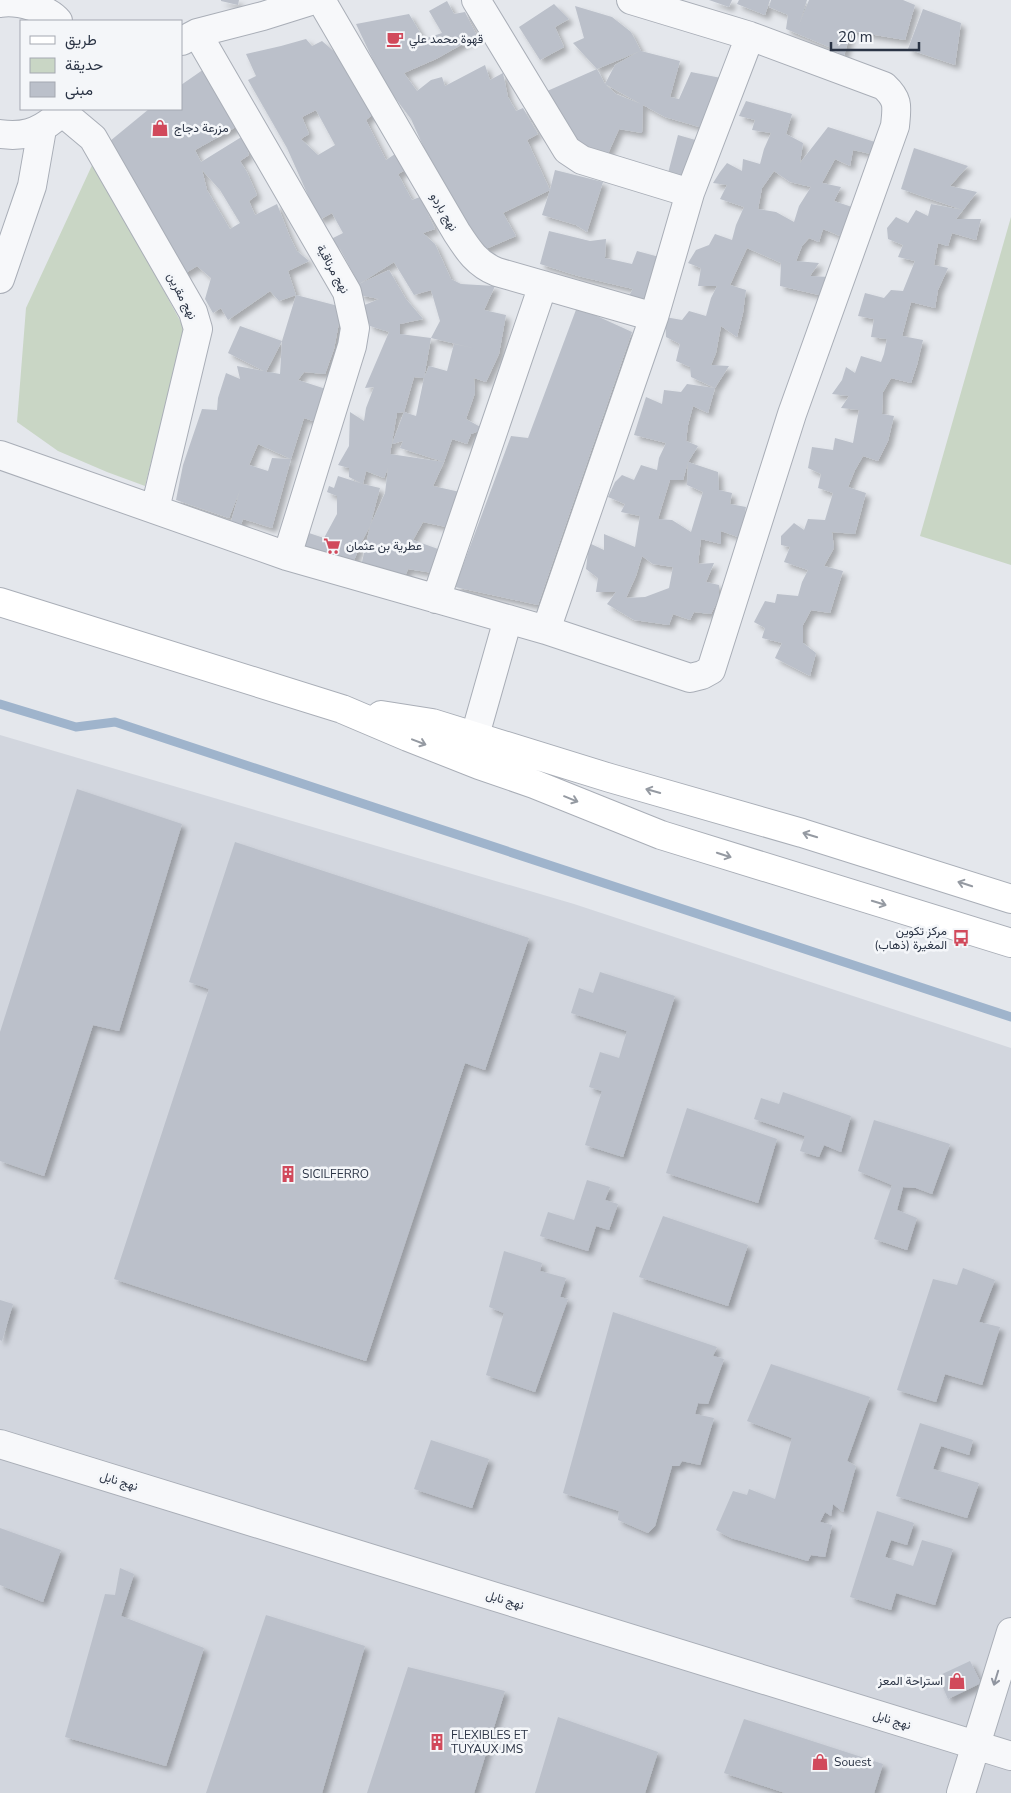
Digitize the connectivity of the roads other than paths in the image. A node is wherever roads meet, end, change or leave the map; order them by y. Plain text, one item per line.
1 (314, 0) edge
2 (320, 0) edge
3 (476, 0) edge
4 (632, 0) edge
5 (32, 2) edge
6 (0, 3) edge
7 (57, 20) edge
8 (750, 36) junction
9 (189, 37) edge
10 (56, 116) edge
11 (0, 134) edge
12 (690, 192) junction
13 (0, 279) edge
14 (543, 285) junction
15 (654, 317) junction
16 (0, 455) edge
17 (155, 509) junction
18 (287, 556) junction
19 (436, 599) junction
20 (0, 602) edge
21 (508, 619) junction
22 (546, 630) junction
23 (471, 748) junction
24 (1011, 899) edge
25 (1011, 944) edge
26 (0, 1444) edge
27 (1011, 1632) edge
28 (975, 1746) junction
29 (1011, 1756) edge
30 (961, 1793) edge

1 - 9 street
2 - 14 street, نهج باردو
3 - 12 street
4 - 8 street
5 - 6 street
5 - 7 street
8 - 12 street
8 - 22 street
9 - 18 street, نهج مرناقية
10 - 11 street
10 - 13 street
10 - 17 street, نهج مقرين
12 - 15 street
14 - 15 street, نهج باردو
14 - 19 street
15 - 22 street
16 - 17 street
17 - 18 street
18 - 19 street
19 - 21 street
20 - 23 street
21 - 22 street
21 - 23 street
24 -> 23 street
23 -> 25 street
26 - 28 street, نهج نابل
27 -> 28 street
28 - 29 street, نهج نابل
28 - 30 street

